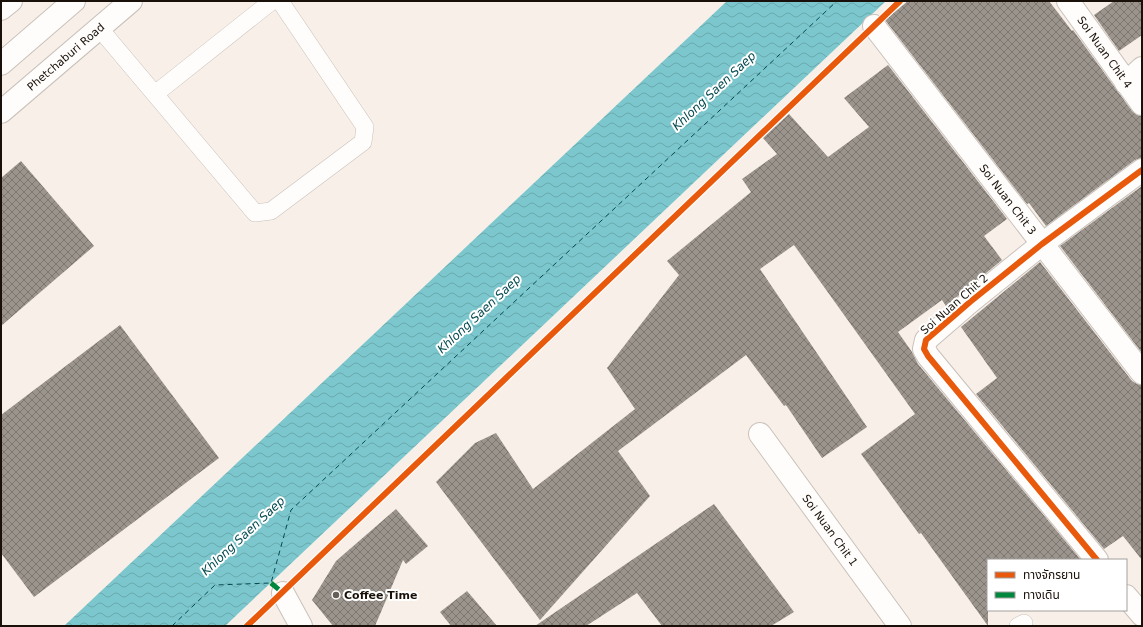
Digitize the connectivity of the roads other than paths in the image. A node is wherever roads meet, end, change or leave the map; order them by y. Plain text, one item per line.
1 (11, 1) edge
2 (131, 1) edge
3 (272, 1) edge
4 (280, 1) edge
5 (1068, 1) edge
6 (68, 7) edge
7 (1, 9) edge
8 (874, 26) dead end
9 (100, 29) junction
10 (1, 64) edge
11 (1134, 76) edge
12 (155, 94) junction
13 (1142, 104) edge
14 (1, 112) edge
15 (1142, 170) edge
16 (1042, 244) junction
17 (1142, 373) edge
18 (760, 434) dead end
19 (1095, 559) edge
20 (283, 593) dead end
21 (1127, 597) edge
22 (1142, 615) edge
23 (301, 626) edge
24 (900, 626) edge

1 - 7 street
2 - 9 street, Phetchaburi Road
3 - 12 lane
4 - 12 lane
5 - 11 street, Soi Nuan Chit 4
6 - 10 street
8 - 16 street, Soi Nuan Chit 3
9 - 12 lane
9 - 14 street, Phetchaburi Road
11 - 13 street, Soi Nuan Chit 4
15 - 16 street, Soi Nuan Chit 2
16 - 17 street, Soi Nuan Chit 3
16 - 19 street, Soi Nuan Chit 2
18 - 24 street, Soi Nuan Chit 1
20 - 23 street
21 - 22 street

